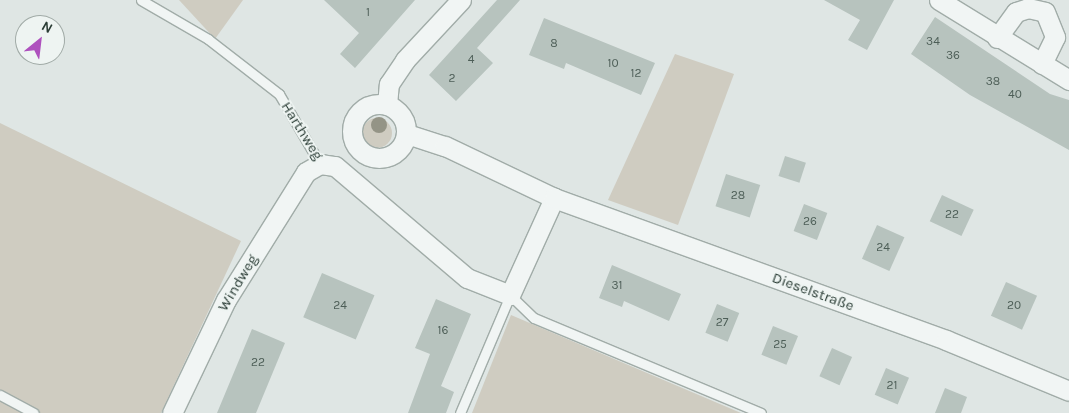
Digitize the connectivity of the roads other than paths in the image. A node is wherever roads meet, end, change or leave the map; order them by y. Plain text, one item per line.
1 (141, 0) edge
2 (461, 0) edge
3 (939, 0) edge
4 (997, 38) junction
5 (1042, 64) junction
6 (1069, 80) edge
7 (387, 105) junction
8 (407, 134) junction
9 (320, 164) junction
10 (554, 198) junction
11 (510, 295) junction
12 (1069, 391) edge
13 (0, 395) edge
14 (34, 413) edge
15 (172, 413) edge
16 (460, 413) edge
17 (761, 413) edge

1 - 9 lane, Harthweg
2 - 7 street
3 - 4 street
4 - 5 street
4 - 5 street
5 - 6 street
7 - 8 street
7 - 8 street
8 - 10 street, Dieselstraße
9 - 11 street, Harthweg
9 - 15 street, Windweg
10 - 11 street
10 - 12 street, Dieselstraße
11 - 16 lane
11 - 17 lane
13 - 14 lane

